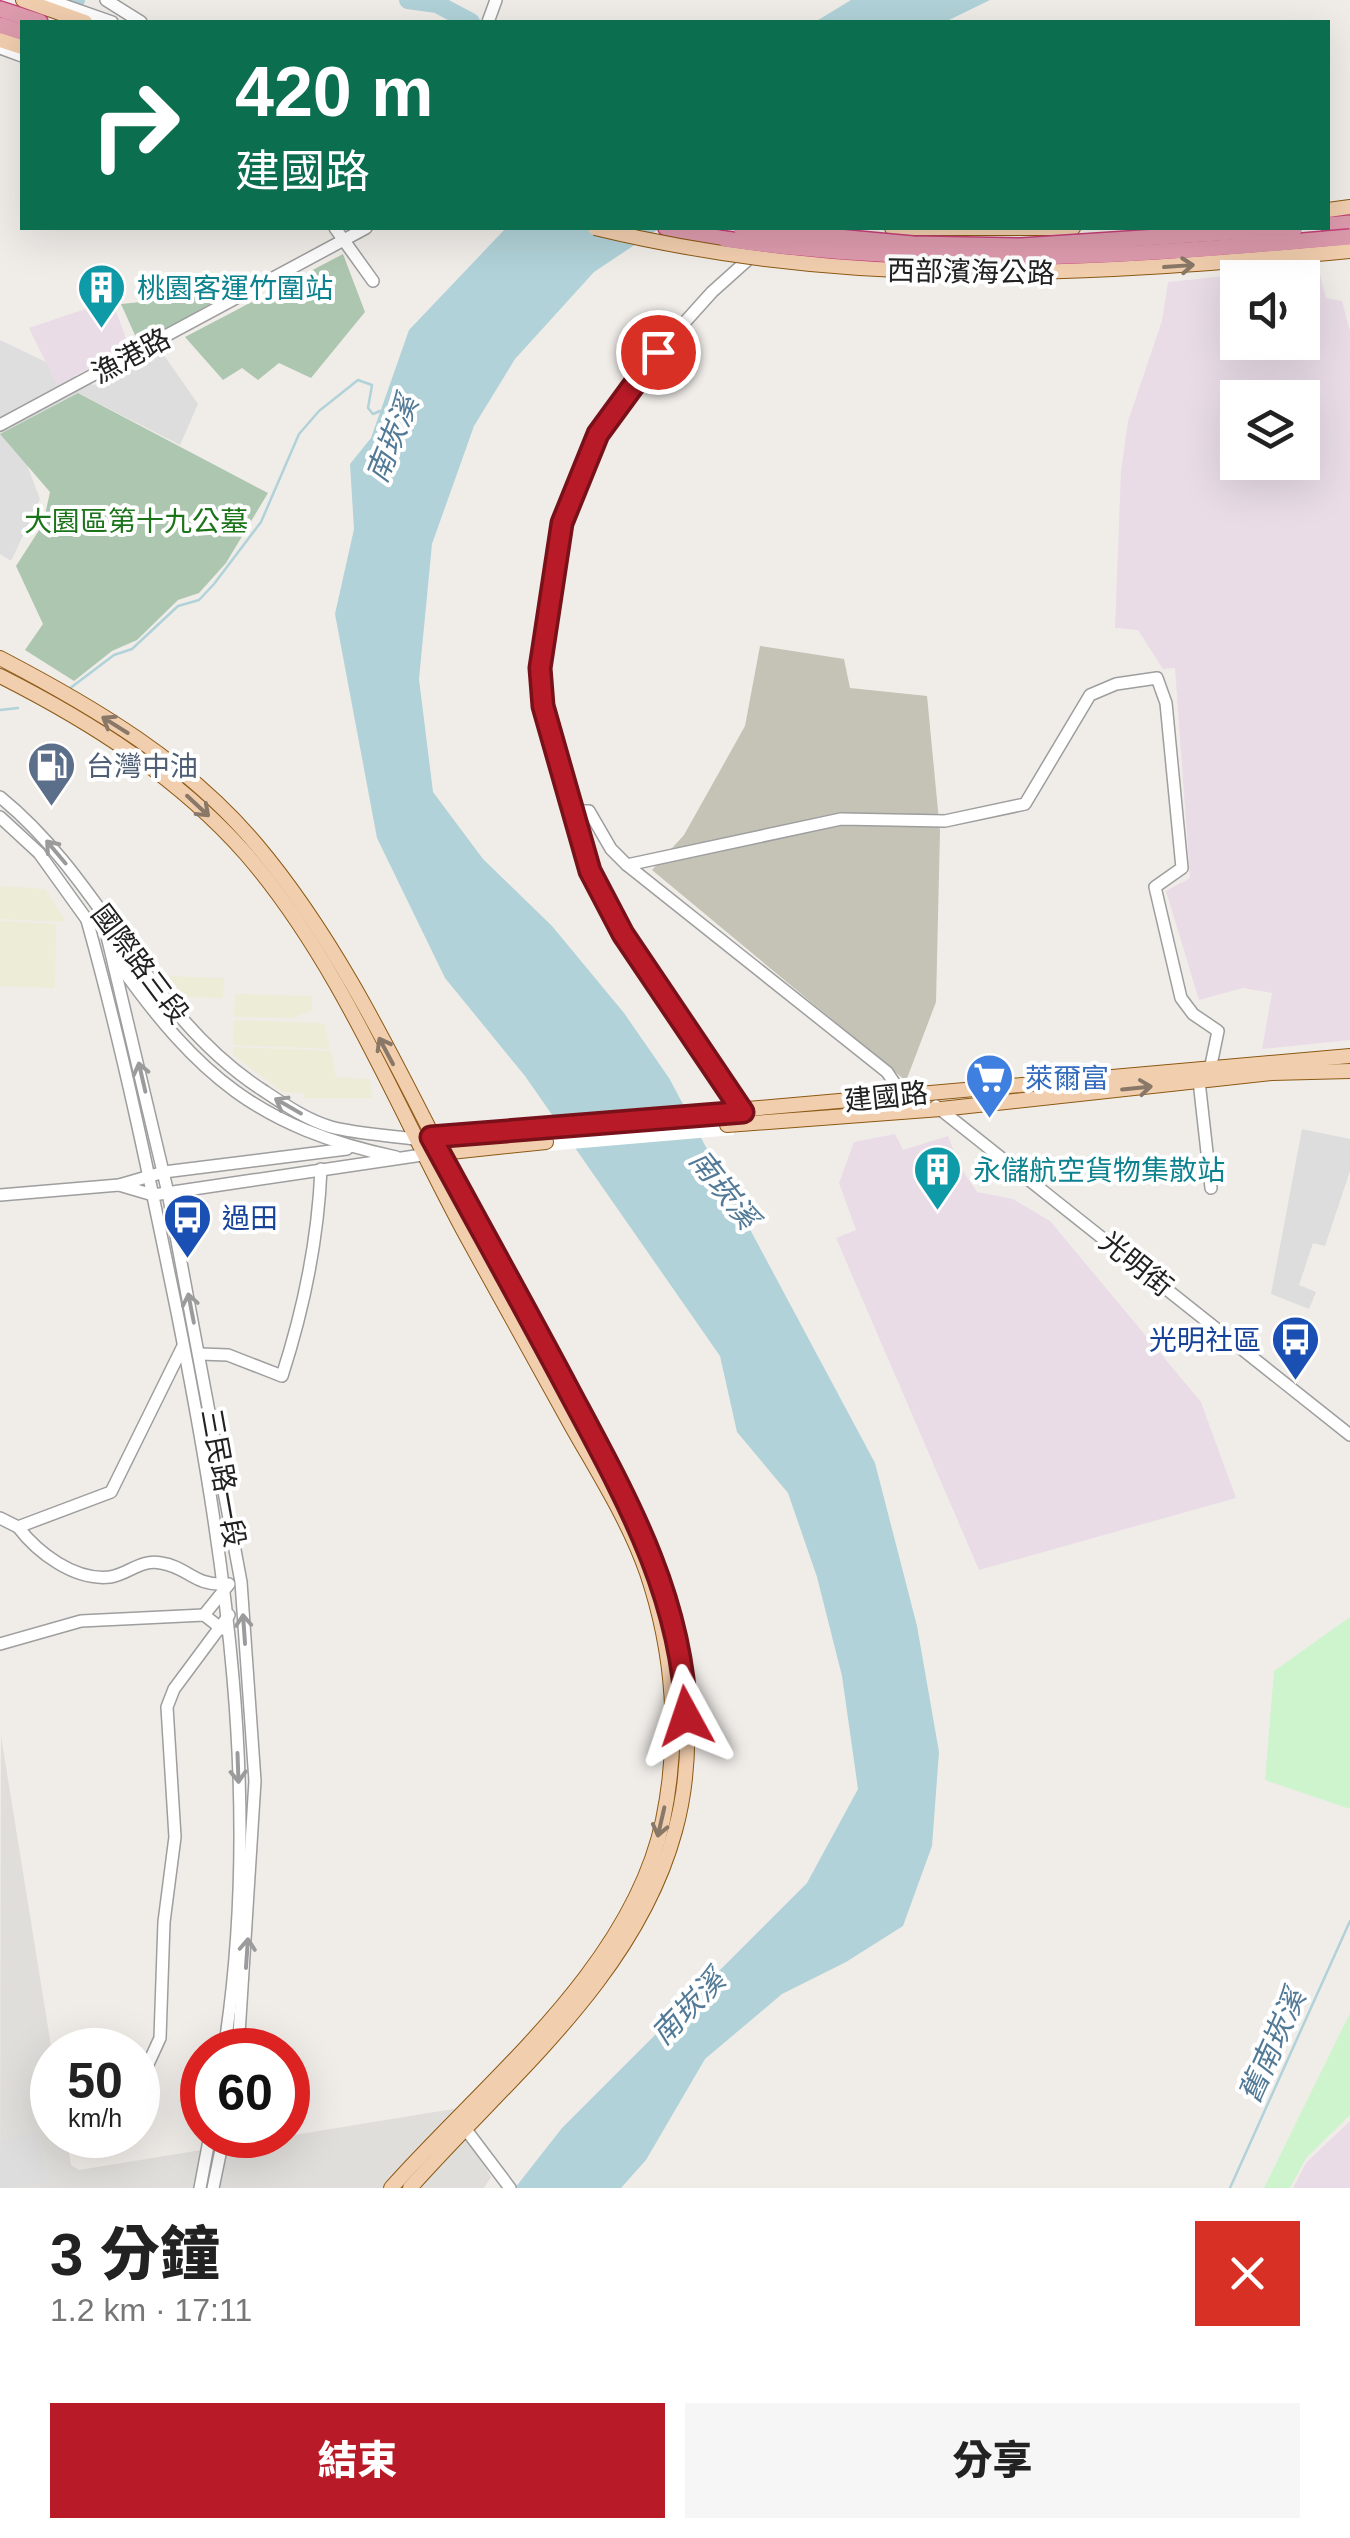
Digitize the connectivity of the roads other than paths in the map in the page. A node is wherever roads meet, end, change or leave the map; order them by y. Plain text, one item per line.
1 (23, 0) edge
2 (48, 0) edge
3 (106, 0) edge
4 (0, 9) edge
5 (34, 20) edge
6 (80, 20) edge
7 (106, 20) edge
8 (138, 20) edge
9 (337, 230) edge
10 (362, 230) edge
11 (606, 230) edge
12 (679, 230) edge
13 (761, 230) edge
14 (783, 230) edge
15 (1265, 230) edge
16 (1350, 237) edge
17 (346, 239) junction
18 (1350, 252) edge
19 (373, 281) dead end
20 (0, 425) edge
21 (0, 658) edge
22 (0, 676) edge
23 (0, 797) edge
24 (570, 811) junction
25 (0, 817) edge
26 (627, 865) junction
27 (102, 915) junction
28 (88, 920) junction
29 (114, 957) junction
30 (1350, 1056) edge
31 (1211, 1065) junction
32 (1350, 1071) edge
33 (1198, 1082) junction
34 (921, 1094) junction
35 (902, 1096) junction
36 (940, 1109) junction
37 (743, 1112) junction
38 (724, 1119) junction
39 (542, 1135) junction
40 (431, 1137) junction
41 (414, 1139) junction
42 (354, 1148) junction
43 (440, 1153) junction
44 (422, 1155) junction
45 (396, 1157) junction
46 (321, 1169) junction
47 (164, 1172) junction
48 (148, 1174) junction
49 (119, 1185) junction
50 (1211, 1188) dead end
51 (168, 1193) junction
52 (0, 1195) edge
53 (153, 1195) junction
54 (183, 1346) junction
55 (200, 1354) junction
56 (1350, 1435) edge
57 (0, 1518) edge
58 (18, 1526) junction
59 (241, 1582) junction
60 (226, 1584) junction
61 (204, 1615) junction
62 (229, 1615) junction
63 (220, 1627) junction
64 (232, 1636) junction
65 (0, 1644) edge
66 (225, 2028) edge
67 (239, 2028) edge
68 (160, 2038) edge
69 (464, 2127) junction
70 (206, 2158) edge
71 (219, 2158) edge
72 (200, 2188) edge
73 (213, 2188) edge
74 (392, 2188) edge
75 (410, 2188) edge
76 (510, 2188) edge

1 - 6 main road
2 - 7 street
3 - 8 street
4 - 5 highway
9 - 17 street
10 - 17 street, 漁港路
11 -> 18 main road, 西部濱海公路, bridge
12 - 16 highway, bridge
13 - 15 highway, bridge
14 - 24 street
17 - 19 street
17 - 20 street, 漁港路
40 -> 21 main road
22 -> 41 main road
27 -> 23 street, 國際路三段
24 - 26 street
24 - 37 street
25 - 28 street, 國際路三段
26 - 31 street
26 - 35 street
27 - 29 street, 三民路一段
41 -> 27 street, 國際路三段
28 - 29 street, 國際路三段
28 - 48 street, 三民路一段
29 - 42 street, 國際路三段
47 -> 29 street, 三民路一段
30 - 31 main road, 建國路
31 - 34 main road, 建國路
32 - 33 main road, 建國路
36 -> 33 main road, 建國路
33 - 50 street
34 - 35 main road, 建國路
34 - 36 street, 光明街
35 - 37 main road, 建國路
36 - 38 main road, 建國路
36 - 56 street, 光明街
37 - 38 main road, 建國路
38 - 39 main road
39 - 40 main road
39 - 43 main road
40 - 41 street
40 - 43 main road
41 - 42 street
41 - 44 main road
42 - 45 street, 國際路三段
42 - 47 street
43 - 44 main road
43 - 69 main road
44 - 45 street
44 -> 74 main road
45 - 46 street
46 - 51 street
46 - 55 street
47 - 48 street
47 - 51 street, 三民路一段
48 - 49 street
48 - 53 street, 三民路一段
49 - 52 street
49 - 53 street
51 - 53 street
55 -> 51 street, 三民路一段
53 - 54 street, 三民路一段
54 - 58 street
54 - 60 street, 三民路一段
55 - 59 street, 三民路一段
57 - 58 street
58 - 60 street
59 - 60 street
67 -> 59 street, 三民路一段
60 - 61 street
60 - 62 street, 三民路一段
61 - 63 street
61 - 65 street
62 - 63 street
62 - 64 street, 三民路一段
63 - 64 street
63 - 68 street
64 -> 66 street, 三民路一段
69 - 75 main road
69 - 76 street
70 - 72 street
71 - 73 street

